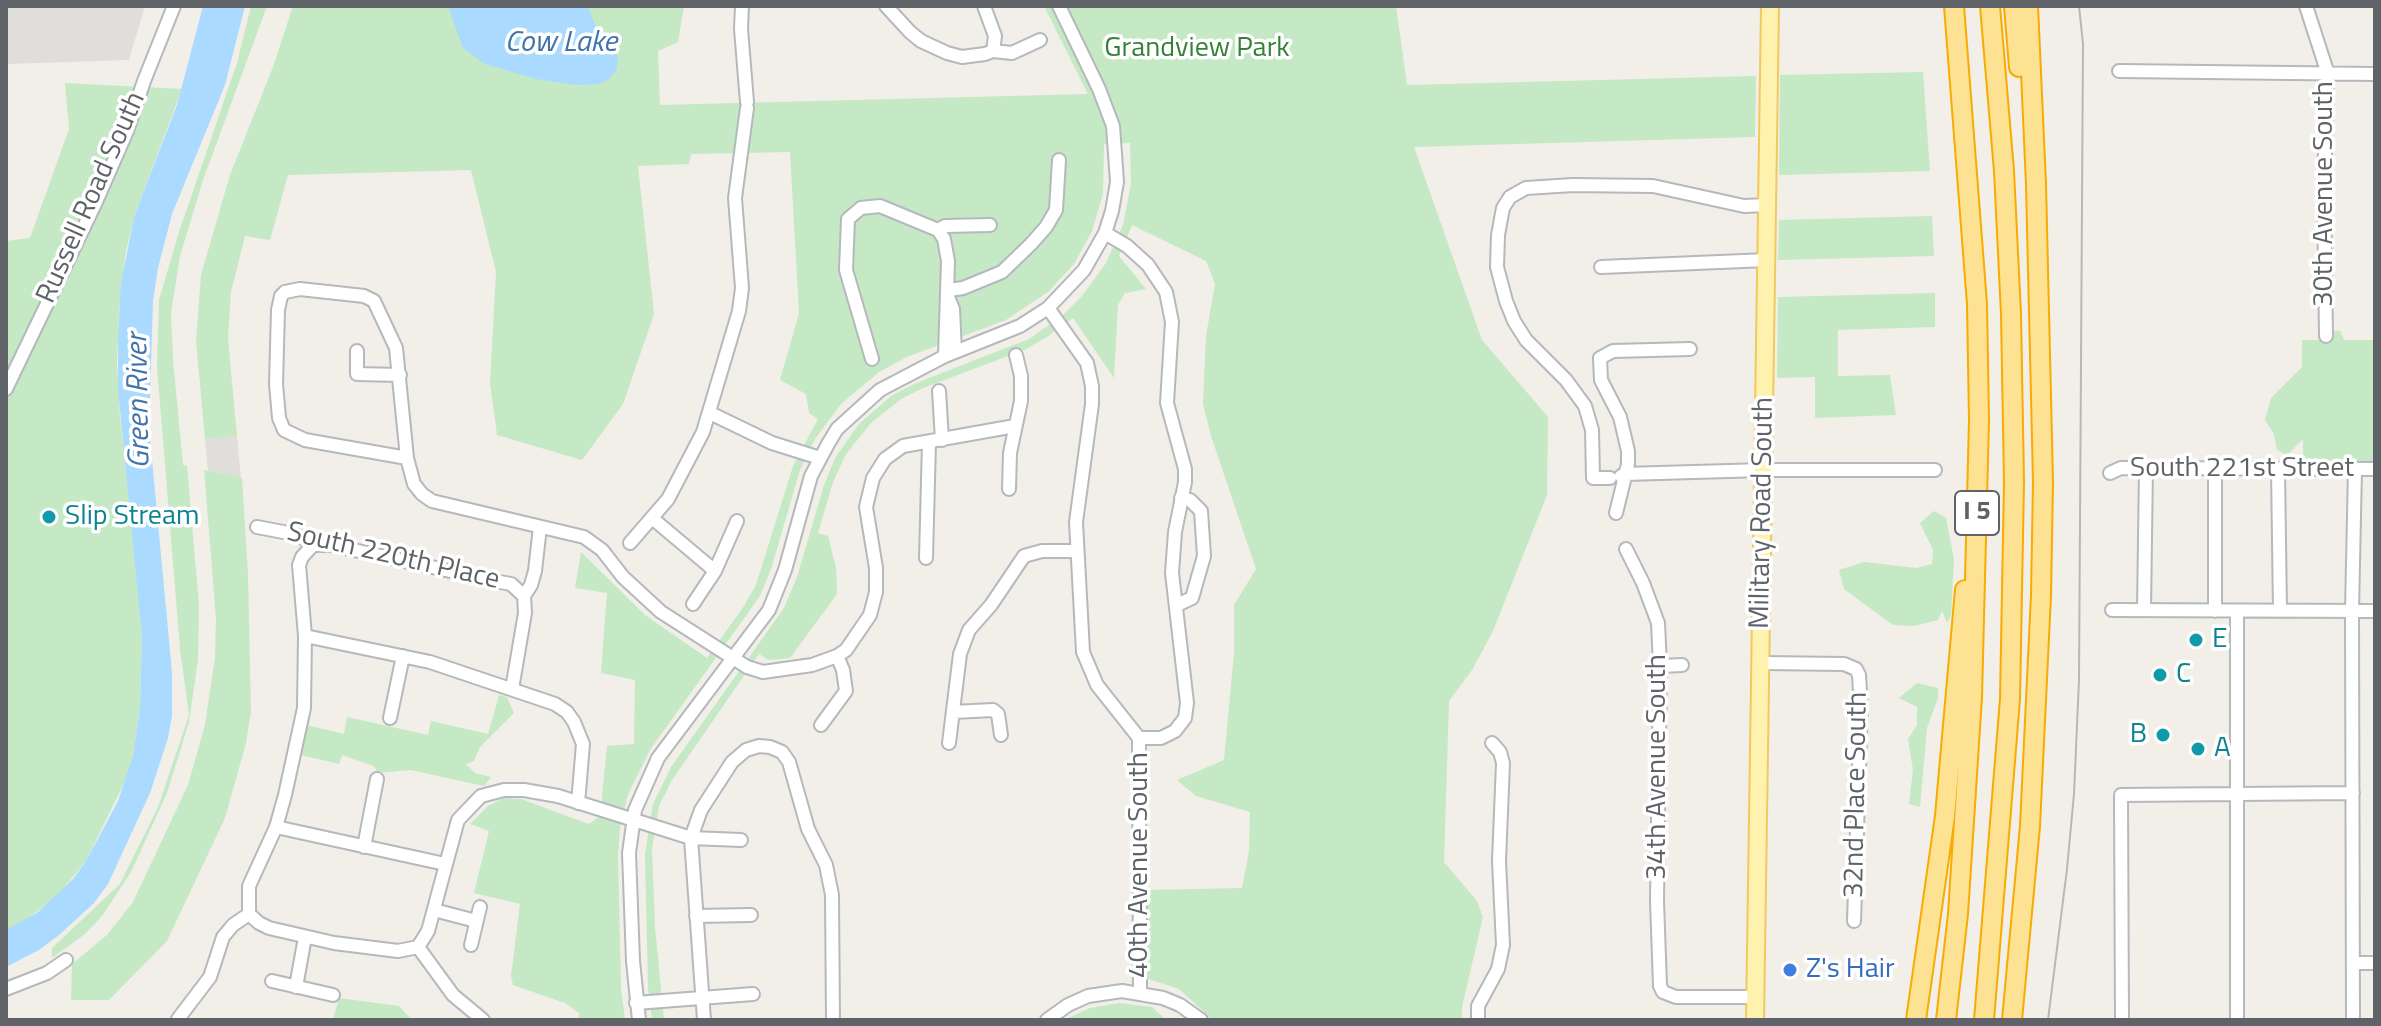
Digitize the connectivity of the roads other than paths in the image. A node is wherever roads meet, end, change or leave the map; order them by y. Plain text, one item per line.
1 (174, 6) edge
2 (742, 6) edge
3 (886, 6) edge
4 (984, 6) edge
5 (1059, 6) edge
6 (1770, 6) edge
7 (1954, 6) edge
8 (1990, 6) edge
9 (2014, 6) edge
10 (2028, 6) edge
11 (2306, 6) edge
12 (1040, 40) dead end
13 (993, 51) junction
14 (2119, 71) dead end
15 (2327, 73) junction
16 (2375, 74) edge
17 (1059, 160) dead end
18 (1768, 205) junction
19 (990, 225) dead end
20 (938, 230) junction
21 (1105, 233) junction
22 (1767, 260) junction
23 (1601, 267) dead end
24 (948, 293) junction
25 (1048, 308) junction
26 (2326, 336) dead end
27 (1690, 349) dead end
28 (357, 351) dead end
29 (950, 354) junction
30 (1016, 355) dead end
31 (872, 359) dead end
32 (400, 375) junction
33 (6, 389) edge
34 (939, 391) dead end
35 (2042, 397) junction
36 (710, 413) junction
37 (1979, 420) junction
38 (1015, 426) junction
39 (936, 441) junction
40 (407, 458) junction
41 (820, 458) junction
42 (2146, 468) junction
43 (2215, 469) junction
44 (2355, 469) junction
45 (2375, 469) edge
46 (1763, 470) junction
47 (1935, 470) dead end
48 (2278, 470) junction
49 (2110, 473) dead end
50 (1619, 476) junction
51 (1009, 489) dead end
52 (1181, 498) junction
53 (1616, 513) dead end
54 (652, 518) junction
55 (737, 521) dead end
56 (257, 527) dead end
57 (540, 527) junction
58 (630, 543) dead end
59 (313, 545) junction
60 (1626, 549) dead end
61 (1076, 551) junction
62 (926, 558) dead end
63 (715, 571) junction
64 (524, 596) junction
65 (693, 604) dead end
66 (1177, 605) junction
67 (2112, 610) dead end
68 (2144, 610) junction
69 (2215, 611) junction
70 (2237, 611) junction
71 (2280, 611) junction
72 (2352, 611) junction
73 (2375, 611) edge
74 (305, 636) junction
75 (403, 656) junction
76 (837, 656) junction
77 (734, 659) junction
78 (1762, 663) junction
79 (1682, 665) dead end
80 (1660, 666) junction
81 (512, 689) junction
82 (953, 712) junction
83 (390, 718) dead end
84 (821, 725) dead end
85 (1001, 735) dead end
86 (1139, 738) junction
87 (949, 743) dead end
88 (1492, 743) dead end
89 (377, 779) dead end
90 (2353, 793) junction
91 (2236, 795) junction
92 (578, 803) junction
93 (633, 821) junction
94 (276, 827) junction
95 (691, 838) junction
96 (741, 840) dead end
97 (364, 847) junction
98 (445, 864) junction
99 (480, 907) dead end
100 (434, 910) junction
101 (249, 914) junction
102 (751, 915) dead end
103 (696, 916) junction
104 (476, 921) junction
105 (1854, 921) dead end
106 (305, 937) junction
107 (471, 945) dead end
108 (418, 947) junction
109 (66, 960) dead end
110 (2353, 963) junction
111 (2375, 963) edge
112 (272, 981) dead end
113 (296, 987) junction
114 (6, 989) edge
115 (1140, 992) junction
116 (753, 994) dead end
117 (333, 995) dead end
118 (702, 997) junction
119 (1756, 997) junction
120 (636, 1003) junction
121 (178, 1019) edge
122 (483, 1020) edge
123 (639, 1020) edge
124 (704, 1020) edge
125 (833, 1020) edge
126 (1047, 1020) edge
127 (1201, 1020) edge
128 (1478, 1020) edge
129 (1755, 1020) edge
130 (1916, 1020) edge
131 (1946, 1020) edge
132 (1984, 1020) edge
133 (2012, 1020) edge
134 (2122, 1020) edge
135 (2237, 1020) edge
136 (2353, 1020) edge

1 - 33 street, Russell Road South
2 - 36 street
3 - 13 street
4 - 13 street
5 - 21 street
6 - 18 main road, Military Road South
7 - 37 highway, I 5
8 - 132 highway, I 5
9 - 35 highway
10 - 35 highway
11 - 15 street, 30th Avenue South
12 - 13 street
14 - 15 street
15 - 16 street
15 - 26 street, 30th Avenue South
17 - 24 street
18 - 22 main road, Military Road South
18 - 50 street
19 - 20 street
20 - 24 street
20 - 31 street
21 - 25 street
21 - 52 street
22 - 23 street
22 - 46 main road, Military Road South
24 - 29 street
25 - 29 street
25 - 61 street
27 - 50 street
28 - 32 street
29 - 41 street
30 - 38 street
32 - 40 street
32 - 40 street
34 - 39 street
35 - 133 highway
36 - 41 street
36 - 54 street
37 - 130 highway
37 - 131 highway, I 5
38 - 39 street
38 - 51 street
39 - 62 street
39 - 76 street
40 - 57 street
41 - 77 street
42 - 43 street, South 221st Street
42 - 49 street, South 221st Street
42 - 68 street
43 - 48 street, South 221st Street
43 - 69 street
44 - 45 street, South 221st Street
44 - 48 street, South 221st Street
44 - 72 street
46 - 47 street
46 - 50 street
46 - 78 main road, Military Road South
48 - 71 street
50 - 53 street
52 - 66 street
52 - 66 street
54 - 58 street
54 - 63 street
55 - 63 street
56 - 59 street, South 220th Place
57 - 64 street
57 - 77 street
59 - 64 street, South 220th Place
59 - 74 street
60 - 80 street, 34th Avenue South
61 - 82 street
61 - 86 street
63 - 65 street
64 - 81 street
66 - 86 street
67 - 68 street
68 - 69 street
69 - 70 street
70 - 71 street
70 - 91 street
71 - 72 street
72 - 73 street
72 - 90 street
74 - 75 street
74 - 94 street
75 - 81 street
75 - 83 street
76 - 77 street
76 - 84 street
77 - 93 street
78 - 105 street, 32nd Place South
78 - 119 main road, Military Road South
79 - 80 street
80 - 119 street, 34th Avenue South
81 - 92 street
82 - 85 street
82 - 87 street
86 - 115 street, 40th Avenue South
88 - 128 street
89 - 97 street
90 - 91 street
90 - 110 street
91 - 134 street
91 - 135 street
92 - 93 street
92 - 98 street
93 - 95 street
93 - 120 street
94 - 97 street
94 - 101 street
95 - 96 street
95 - 103 street
95 - 125 street
97 - 98 street
98 - 100 street
99 - 104 street
100 - 104 street
100 - 108 street
101 - 106 street
101 - 121 street
102 - 103 street
103 - 118 street
104 - 107 street
106 - 108 street
106 - 113 street
108 - 122 street
109 - 114 street
110 - 111 street
110 - 136 street
112 - 113 street
113 - 117 street
115 - 126 street
115 - 127 street
116 - 118 street
118 - 120 street
118 - 124 street
119 - 129 main road, Military Road South
120 - 123 street

